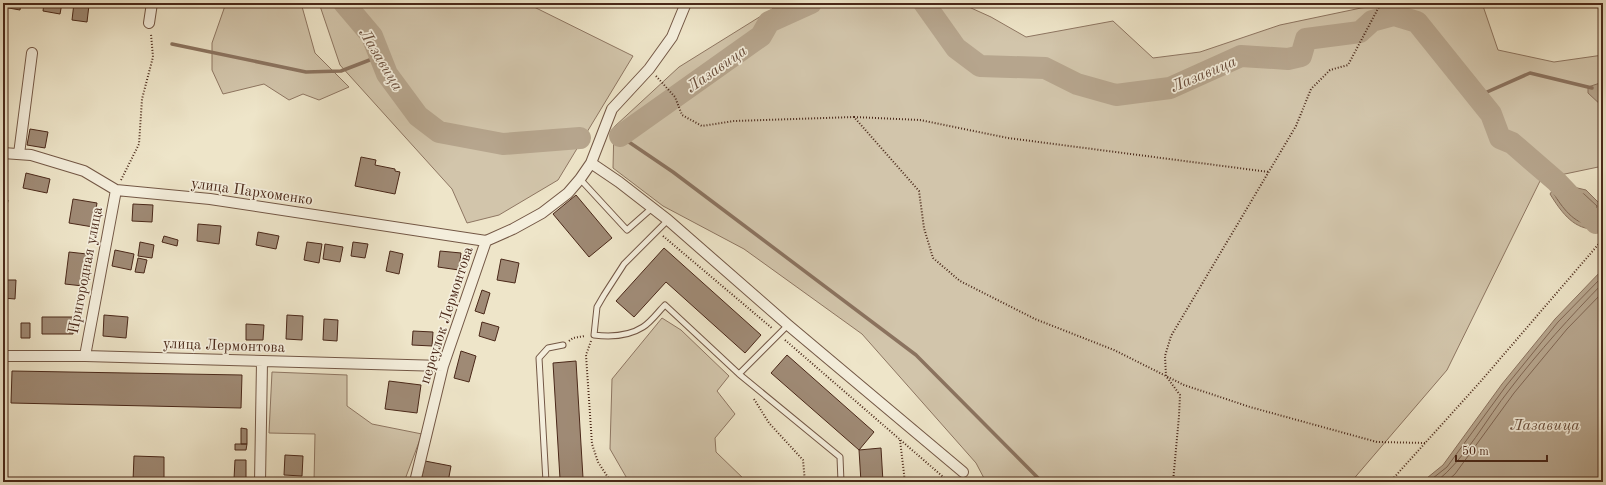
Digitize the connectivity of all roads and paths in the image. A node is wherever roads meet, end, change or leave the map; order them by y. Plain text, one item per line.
1 (152, 3) edge
2 (686, 3) edge
3 (1381, 3) edge
4 (149, 23) joint
5 (32, 53) dead end
6 (649, 69) junction
7 (854, 117) junction
8 (3, 153) edge
9 (19, 154) junction
10 (591, 163) junction
11 (1269, 172) junction
12 (580, 179) junction
13 (116, 190) junction
14 (652, 208) junction
15 (668, 220) junction
16 (656, 231) junction
17 (1603, 239) edge
18 (486, 242) junction
19 (788, 325) junction
20 (779, 334) junction
21 (594, 335) junction
22 (563, 345) joint
23 (3, 356) edge
24 (84, 356) junction
25 (262, 362) junction
26 (443, 366) junction
27 (739, 374) junction
28 (1166, 376) junction
29 (754, 399) dead end
30 (900, 440) junction
31 (1425, 443) junction
32 (963, 472) dead end
33 (260, 482) edge
34 (415, 482) edge
35 (546, 482) edge
36 (611, 482) edge
37 (805, 482) edge
38 (841, 482) edge
39 (905, 482) edge
40 (949, 482) edge
41 (1173, 482) edge
42 (1390, 482) edge

1 - 4 street
2 - 6 street, переулок Лермонтова
3 - 11 path
4 - 13 path
5 - 9 street
6 - 7 path
6 - 10 street, переулок Лермонтова
7 - 11 path
7 - 28 path
8 - 9 street, улица Пархоменко
9 - 13 street, улица Пархоменко
10 - 12 street, переулок Лермонтова
10 - 14 street
11 - 28 path
12 - 14 lane
12 - 18 street, переулок Лермонтова
13 - 18 street, улица Пархоменко
13 - 24 street, Пригородная улица
14 - 15 street
15 - 16 lane
15 - 19 street
16 - 20 path
16 - 21 lane
17 - 31 path
18 - 26 street, переулок Лермонтова
19 - 20 lane
19 - 32 street
20 - 27 lane
20 - 30 path
21 - 22 path
21 - 27 lane
21 - 36 path
22 - 35 lane
23 - 24 street, улица Лермонтова
24 - 25 street, улица Лермонтова
25 - 26 street, улица Лермонтова
25 - 33 street
26 - 34 street, переулок Лермонтова
27 - 38 lane
28 - 31 path
28 - 41 path
29 - 37 path
30 - 39 path
30 - 40 path
31 - 42 path

